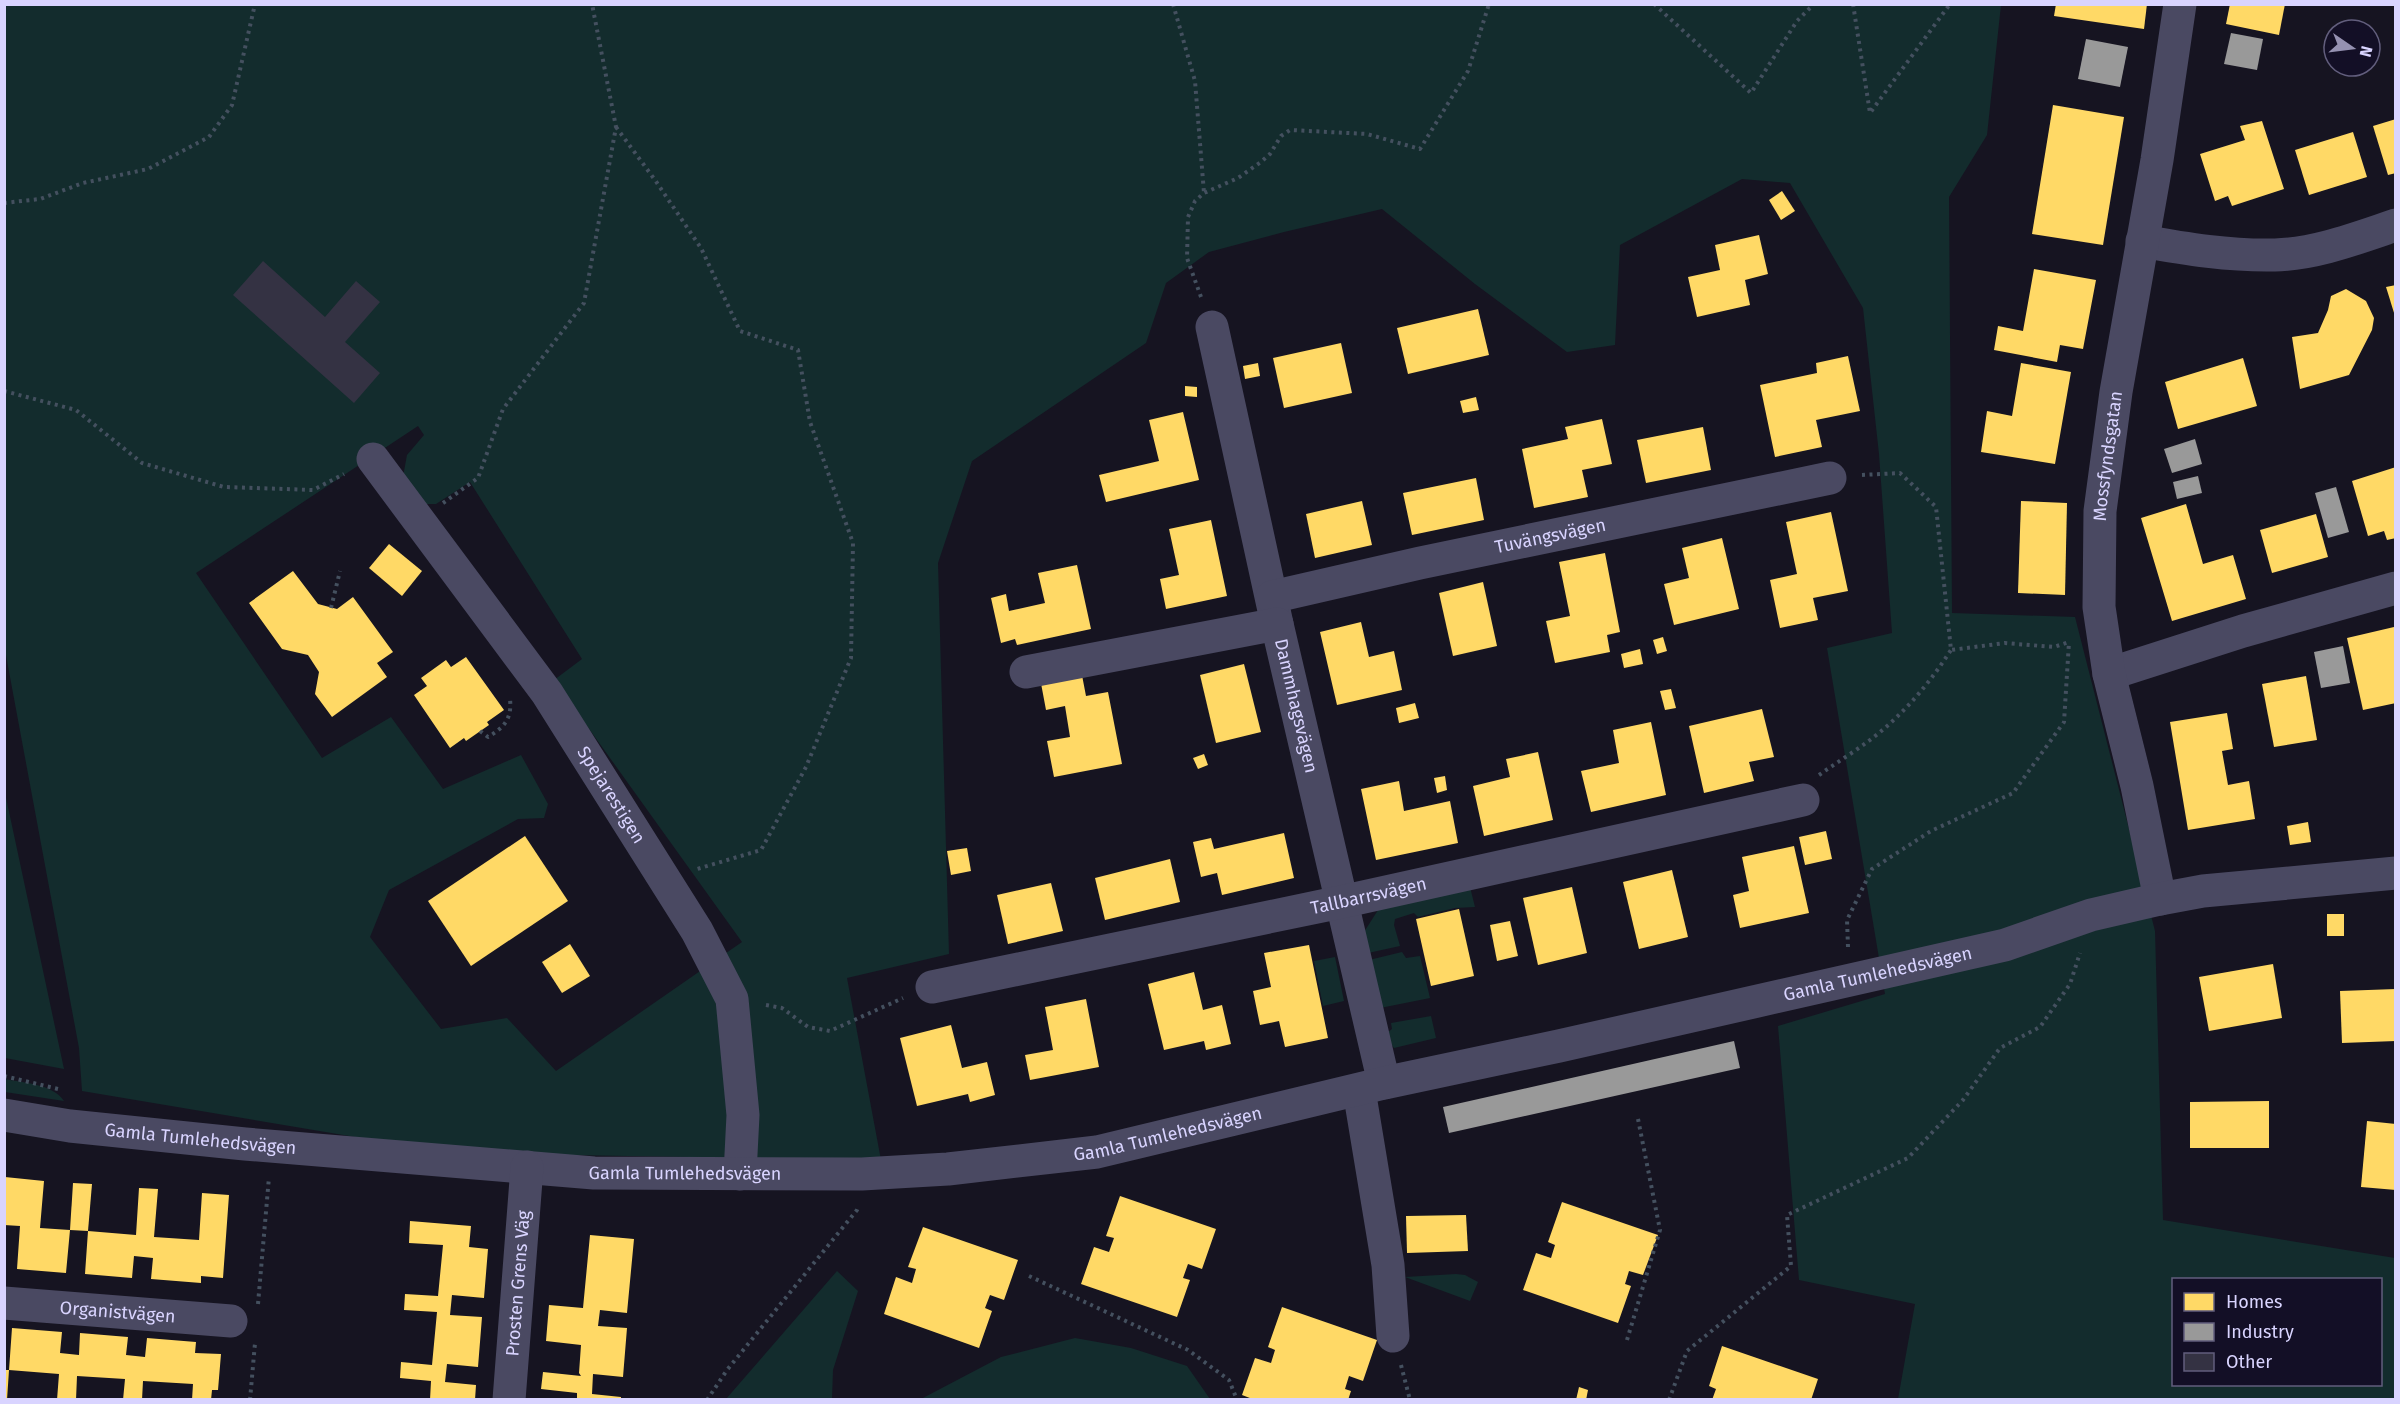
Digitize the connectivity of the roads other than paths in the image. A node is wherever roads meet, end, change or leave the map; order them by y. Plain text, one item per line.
1 (2180, 4) edge
2 (2396, 225) edge
3 (2142, 241) junction
4 (1212, 327) road end
5 (373, 459) road end
6 (1830, 478) road end
7 (2396, 588) edge
8 (1274, 610) junction
9 (1026, 672) dead end
10 (2109, 674) junction
11 (1803, 800) road end
12 (2396, 873) edge
13 (2160, 899) junction
14 (1341, 902) junction
15 (932, 987) road end
16 (1372, 1087) junction
17 (4, 1115) edge
18 (527, 1167) junction
19 (740, 1174) junction
20 (4, 1303) edge
21 (243, 1322) road end
22 (1393, 1336) dead end
23 (509, 1400) edge

1 - 3 street, Mossfyndsgatan
2 - 3 street
3 - 10 street, Mossfyndsgatan
4 - 8 street, Dammhagsvägen
5 - 19 street, Spejarestigen
6 - 8 street, Tuvängsvägen
7 - 10 street
8 - 9 street, Tuvängsvägen
8 - 14 street, Dammhagsvägen
10 - 13 street, Mossfyndsgatan
11 - 14 street, Tallbarrsvägen
12 - 13 street, Gamla Tumlehedsvägen
13 - 16 street, Gamla Tumlehedsvägen
14 - 15 street, Tallbarrsvägen
14 - 16 street, Dammhagsvägen
16 - 19 street, Gamla Tumlehedsvägen
16 - 22 street
17 - 18 street, Gamla Tumlehedsvägen
18 - 19 street, Gamla Tumlehedsvägen
18 - 23 street, Prosten Grens Väg
20 - 21 street, Organistvägen

